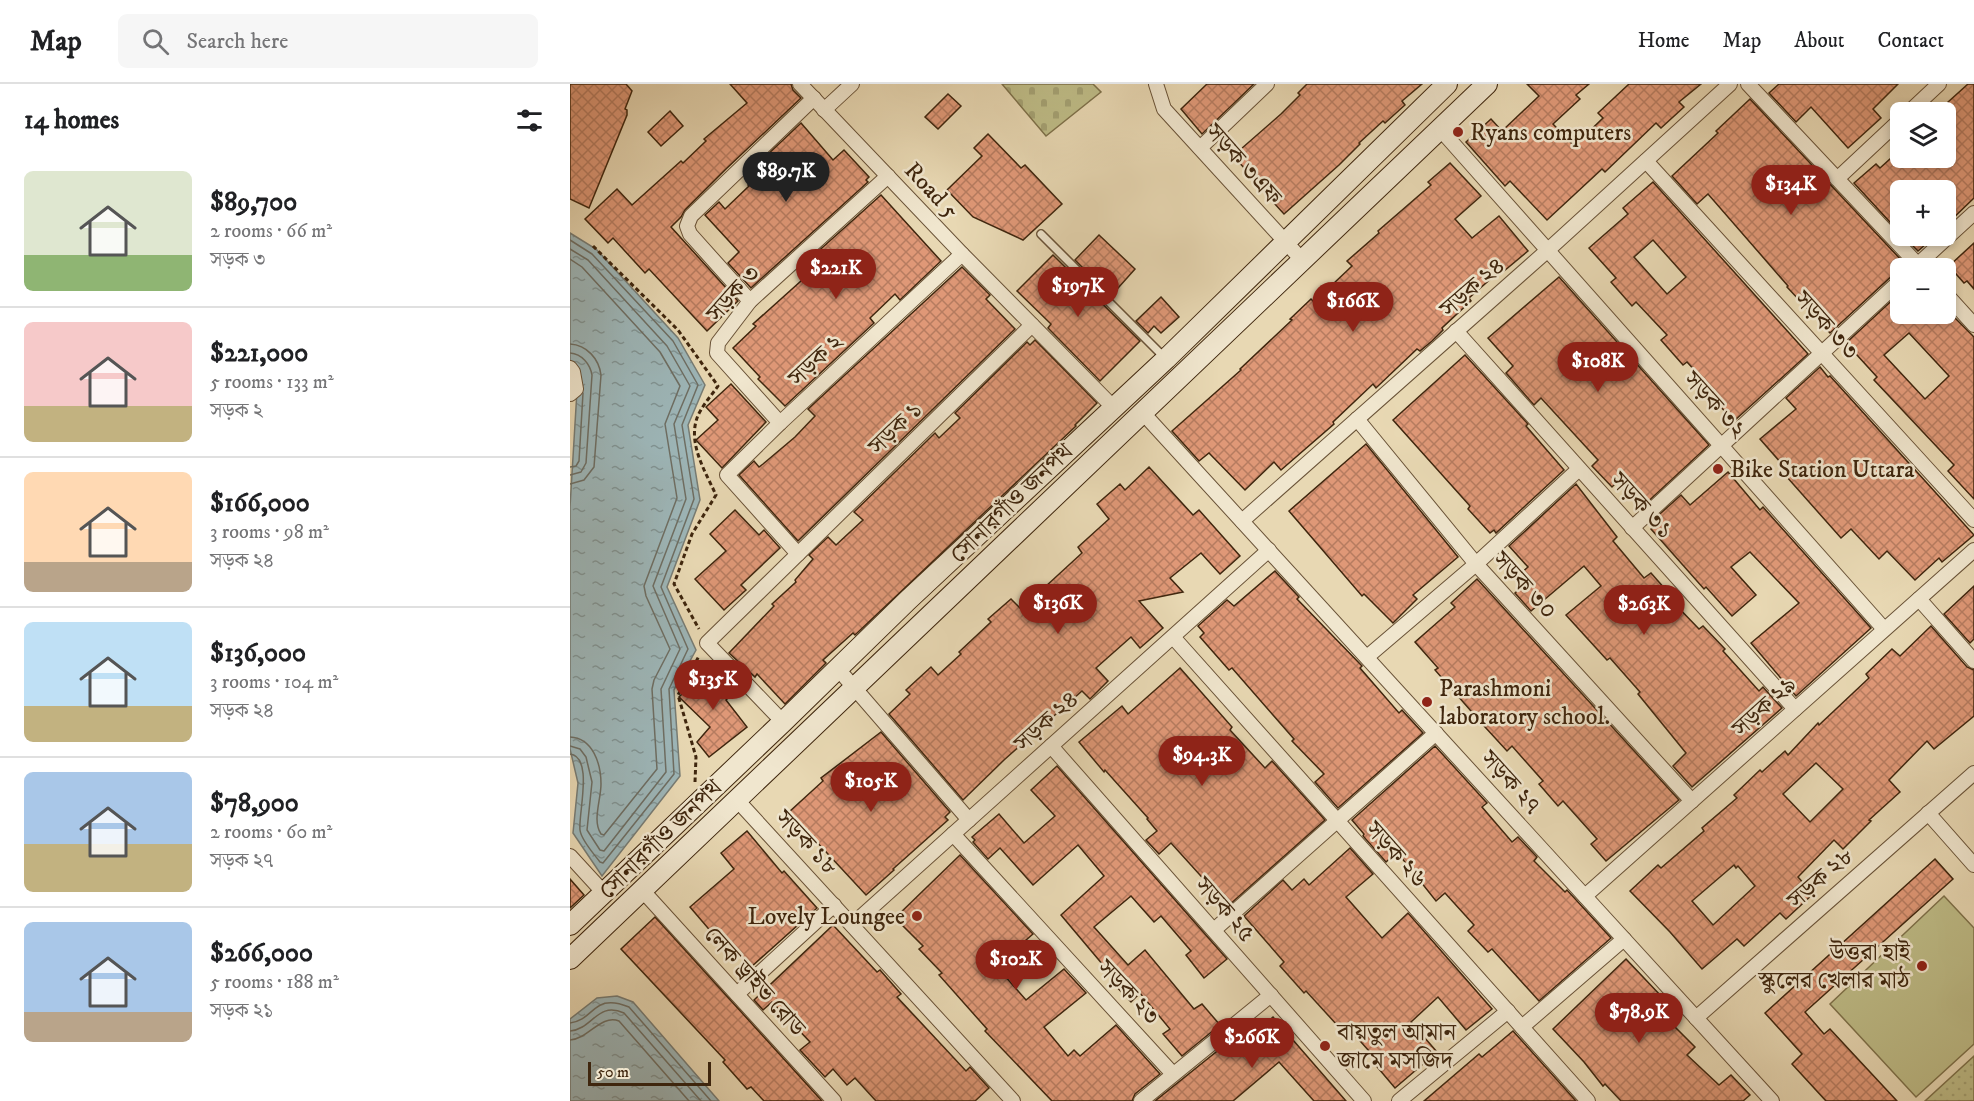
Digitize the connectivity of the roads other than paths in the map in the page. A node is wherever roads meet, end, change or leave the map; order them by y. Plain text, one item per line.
1 (800, 84) edge
2 (852, 84) edge
3 (1156, 84) edge
4 (1267, 84) edge
5 (1447, 84) edge
6 (1487, 84) edge
7 (1730, 84) edge
8 (1748, 84) edge
9 (1939, 84) edge
10 (814, 98) junction
11 (1920, 102) edge
12 (824, 110) junction
13 (1440, 129) junction
14 (1890, 129) edge
15 (1200, 148) junction
16 (1646, 161) junction
17 (888, 176) junction
18 (1837, 179) junction
19 (1974, 213) edge
20 (1041, 234) dead end
21 (1285, 242) junction
22 (1548, 250) junction
23 (962, 254) junction
24 (1910, 258) edge
25 (1927, 258) edge
26 (1303, 261) junction
27 (1890, 290) edge
28 (750, 301) junction
29 (1956, 305) edge
30 (1032, 325) junction
31 (1974, 325) edge
32 (1456, 331) junction
33 (1822, 353) junction
34 (1166, 359) junction
35 (570, 368) edge
36 (570, 394) edge
37 (1113, 407) junction
38 (1143, 413) junction
39 (1357, 419) junction
40 (780, 423) junction
41 (1721, 445) junction
42 (1579, 469) junction
43 (1974, 520) edge
44 (1242, 521) junction
45 (1632, 528) junction
46 (1269, 550) junction
47 (1974, 550) edge
48 (798, 554) junction
49 (1476, 564) junction
50 (1919, 599) junction
51 (1884, 629) junction
52 (1173, 637) junction
53 (1367, 657) junction
54 (1974, 661) edge
55 (838, 669) junction
56 (854, 688) junction
57 (1795, 709) junction
58 (783, 723) junction
59 (1436, 733) junction
60 (1052, 746) junction
61 (1974, 773) edge
62 (737, 800) junction
63 (1692, 801) junction
64 (1928, 813) junction
65 (969, 820) junction
66 (1338, 822) junction
67 (953, 834) junction
68 (570, 856) edge
69 (1974, 865) edge
70 (642, 890) junction
71 (604, 893) junction
72 (1585, 896) junction
73 (834, 905) junction
74 (570, 925) edge
75 (852, 925) junction
76 (1214, 930) junction
77 (1624, 939) junction
78 (570, 959) edge
79 (737, 994) junction
80 (1270, 995) junction
81 (1508, 1011) junction
82 (1696, 1017) junction
83 (1522, 1027) junction
84 (1173, 1074) junction
85 (834, 1101) edge
86 (1013, 1101) edge
87 (1141, 1101) edge
88 (1364, 1101) edge
89 (1399, 1101) edge
90 (1588, 1101) edge
91 (1772, 1101) edge

1 - 10 street, Road 5
2 - 12 street
3 - 15 street, সড়ক ৩এফ
4 - 15 street
5 - 21 main road, সোনারগাঁও জনপথ
6 - 13 main road, সোনারগাঁও জনপথ
7 - 16 street, সড়ক ২৪
8 - 18 street
9 - 11 street
10 - 12 street, Road 5
10 - 28 street
12 - 17 street, Road 5
13 - 22 street, সড়ক ৩২
13 - 26 main road, সোনারগাঁও জনপথ
14 - 18 street
15 - 21 street, সড়ক ৩এফ
16 - 22 street, সড়ক ২৪
16 - 33 street, সড়ক ৩৩
17 - 23 street, Road 5
17 - 28 street, সড়ক ৩
18 - 24 street
19 - 25 street
20 - 34 lane
21 - 26 street, সড়ক ৩এফ
21 - 34 main road, সোনারগাঁও জনপথ
22 - 32 street, সড়ক ২৪
22 - 41 street, সড়ক ৩২
23 - 30 street, Road 5
23 - 40 street, সড়ক ২
26 - 38 main road, সোনারগাঁও জনপথ
27 - 33 street
28 - 40 street, সড়ক ৩
29 - 31 street
30 - 37 street
30 - 48 street, সড়ক ১
32 - 39 street, সড়ক ২৪
32 - 42 street, সড়ক ৩১
33 - 41 street
33 - 43 street, সড়ক ৩৩
34 - 37 main road, সোনারগাঁও জনপথ
35 - 36 street
37 - 55 main road, সোনারগাঁও জনপথ
38 - 44 street, সড়ক ২৭
38 - 56 main road, সোনারগাঁও জনপথ
39 - 44 street, সড়ক ২৪
39 - 49 street, সড়ক ৩০
40 - 48 street, সড়ক ২
41 - 45 street
41 - 51 street, সড়ক ৩২
42 - 45 street, সড়ক ৩১
42 - 49 street
44 - 46 street, সড়ক ২৭
45 - 57 street, সড়ক ৩১
46 - 52 street, সড়ক ২৪
46 - 53 street, সড়ক ২৭
47 - 50 street, সড়ক ২৯
48 - 58 street, সড়ক ১
49 - 53 street
49 - 63 street, সড়ক ৩০
50 - 51 street, সড়ক ২৯
50 - 54 street
51 - 57 street, সড়ক ২৯
52 - 60 street, সড়ক ২৪
52 - 66 street, সড়ক ২৬
53 - 59 street, সড়ক ২৭
55 - 56 street
55 - 58 main road, সোনারগাঁও জনপথ
56 - 62 main road, সোনারগাঁও জনপথ
56 - 65 street
57 - 63 street, সড়ক ২৯
58 - 71 main road, সোনারগাঁও জনপথ
59 - 66 street
59 - 72 street, সড়ক ২৭
60 - 65 street, সড়ক ২৪
60 - 76 street, সড়ক ২৫
61 - 64 street, সড়ক ২৮
62 - 70 main road, সোনারগাঁও জনপথ
62 - 73 street, সড়ক ১৮
63 - 72 street, সড়ক ২৯
64 - 69 street
64 - 82 street, সড়ক ২৮
65 - 67 street, সড়ক ২৪
66 - 76 street
66 - 81 street, সড়ক ২৬
67 - 75 street, সড়ক ২৪
67 - 84 street, সড়ক ২৩
68 - 71 street
70 - 78 main road, সোনারগাঁও জনপথ
70 - 79 street, লেক ড্রাইভ রোড
71 - 74 main road, সোনারগাঁও জনপথ
72 - 77 street, সড়ক ২৭
73 - 75 street, সড়ক ১৮
73 - 79 street
75 - 86 street, সড়ক ১৮
76 - 80 street, সড়ক ২৫
77 - 82 street, সড়ক ২৭
77 - 83 street
79 - 85 street, লেক ড্রাইভ রোড
80 - 84 street
80 - 88 street, সড়ক ২৫
81 - 83 street, সড়ক ২৬
81 - 89 street
82 - 91 street, সড়ক ২৭
83 - 90 street, সড়ক ২৬
84 - 87 street

